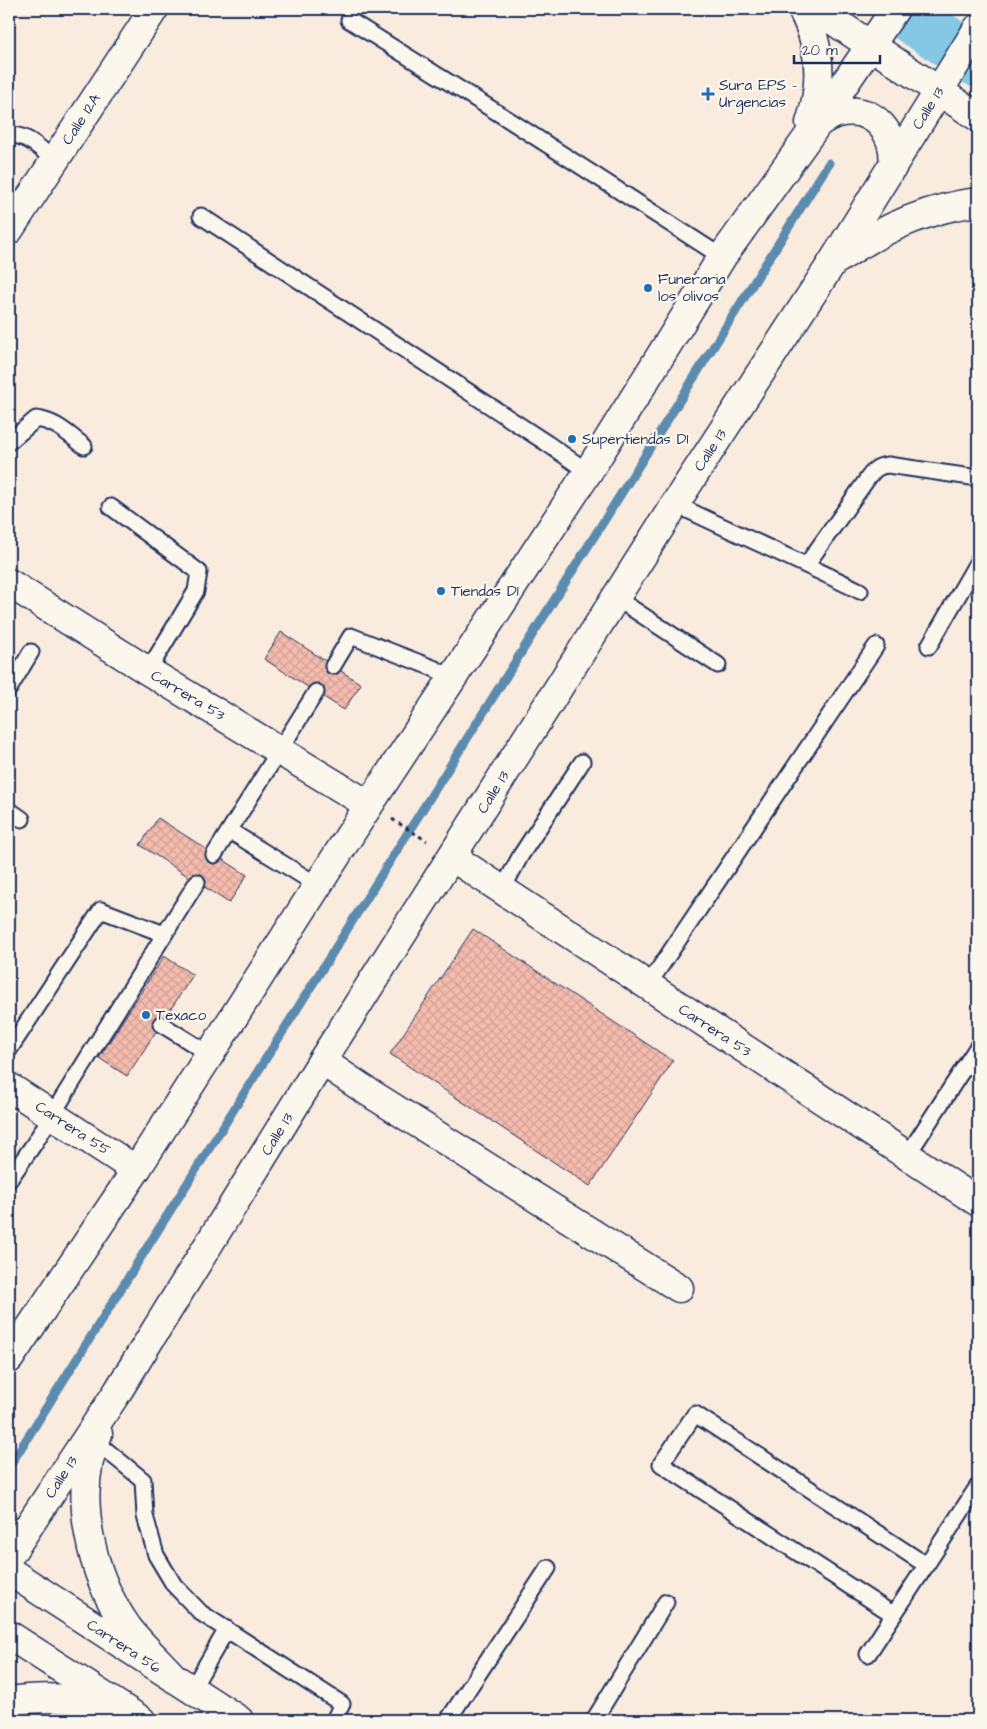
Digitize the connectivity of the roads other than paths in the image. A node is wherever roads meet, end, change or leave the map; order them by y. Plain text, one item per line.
1 (154, 9) edge
2 (802, 9) edge
3 (816, 9) edge
4 (349, 20) dead end
5 (882, 28) edge
6 (978, 28) edge
7 (944, 82) junction
8 (978, 117) edge
9 (811, 132) junction
10 (9, 136) edge
11 (54, 160) junction
12 (892, 166) junction
13 (978, 202) edge
14 (201, 216) dead end
15 (9, 230) edge
16 (722, 257) junction
17 (832, 263) junction
18 (9, 442) edge
19 (84, 446) dead end
20 (588, 472) junction
21 (978, 478) edge
22 (675, 504) junction
23 (111, 507) dead end
24 (978, 561) edge
25 (807, 564) junction
26 (9, 583) edge
27 (860, 591) dead end
28 (616, 598) junction
29 (876, 646) dead end
30 (929, 646) dead end
31 (31, 652) dead end
32 (718, 665) dead end
33 (333, 666) dead end
34 (148, 670) junction
35 (453, 678) junction
36 (9, 689) edge
37 (316, 692) dead end
38 (280, 751) junction
39 (582, 762) dead end
40 (9, 810) edge
41 (378, 810) junction
42 (22, 819) dead end
43 (230, 830) junction
44 (214, 855) dead end
45 (452, 857) junction
46 (197, 882) dead end
47 (319, 886) junction
48 (502, 890) junction
49 (164, 934) junction
50 (648, 985) junction
51 (161, 1024) dead end
52 (978, 1046) edge
53 (9, 1050) edge
54 (211, 1055) junction
55 (322, 1061) junction
56 (9, 1087) edge
57 (52, 1115) junction
58 (907, 1156) junction
59 (136, 1170) junction
60 (9, 1180) edge
61 (978, 1202) edge
62 (679, 1288) dead end
63 (12, 1353) edge
64 (118, 1391) junction
65 (95, 1441) junction
66 (978, 1486) edge
67 (9, 1556) edge
68 (926, 1565) junction
69 (548, 1568) dead end
70 (9, 1571) edge
71 (666, 1602) dead end
72 (894, 1615) junction
73 (227, 1630) junction
74 (9, 1635) edge
75 (868, 1654) dead end
76 (183, 1684) junction
77 (9, 1701) edge
78 (130, 1713) edge
79 (239, 1720) edge
80 (334, 1720) edge
81 (448, 1720) edge
82 (594, 1720) edge

1 - 11 main road, Calle 12A
2 - 9 main road
3 - 5 main road
4 - 16 lane
5 - 7 main road
5 - 9 main road
6 - 7 main road, Calle 13
7 - 8 main road
7 - 12 main road, Calle 13
9 - 12 main road
9 - 16 main road
10 - 11 lane
11 - 15 main road, Calle 12A
12 - 17 main road, Calle 13
13 - 17 main road
14 - 20 lane
16 - 20 main road
17 - 22 main road, Calle 13
18 - 19 lane
20 - 35 main road
21 - 25 lane
22 - 25 lane
22 - 28 main road, Calle 13
23 - 34 lane
24 - 30 lane
25 - 27 lane
26 - 34 main road, Carrera 53
28 - 32 lane
28 - 45 main road, Calle 13
29 - 50 lane
31 - 36 lane
33 - 35 lane
34 - 38 main road, Carrera 53
35 - 41 main road
37 - 38 lane
38 - 41 main road, Carrera 53
38 - 43 lane
39 - 48 lane
40 - 42 lane
41 - 47 main road
43 - 44 lane
43 - 47 lane
45 - 48 main road, Carrera 53
45 - 55 main road, Calle 13
46 - 49 lane
47 - 54 main road
48 - 50 main road, Carrera 53
49 - 53 lane
49 - 57 lane
50 - 58 main road, Carrera 53
51 - 54 lane
52 - 58 lane
54 - 59 main road
55 - 62 main road
55 - 64 main road, Calle 13
56 - 57 main road, Carrera 55
57 - 59 main road, Carrera 55
57 - 60 lane
58 - 61 main road, Carrera 53
59 - 63 main road
64 - 65 main road
64 - 67 main road, Calle 13
65 - 73 lane
65 - 76 main road
66 - 68 lane
68 - 72 lane
68 - 72 lane
69 - 81 lane
70 - 76 main road, Carrera 56
71 - 82 lane
72 - 75 lane
73 - 76 lane
73 - 80 lane
74 - 78 main road
76 - 79 main road, Carrera 56
77 - 78 main road

